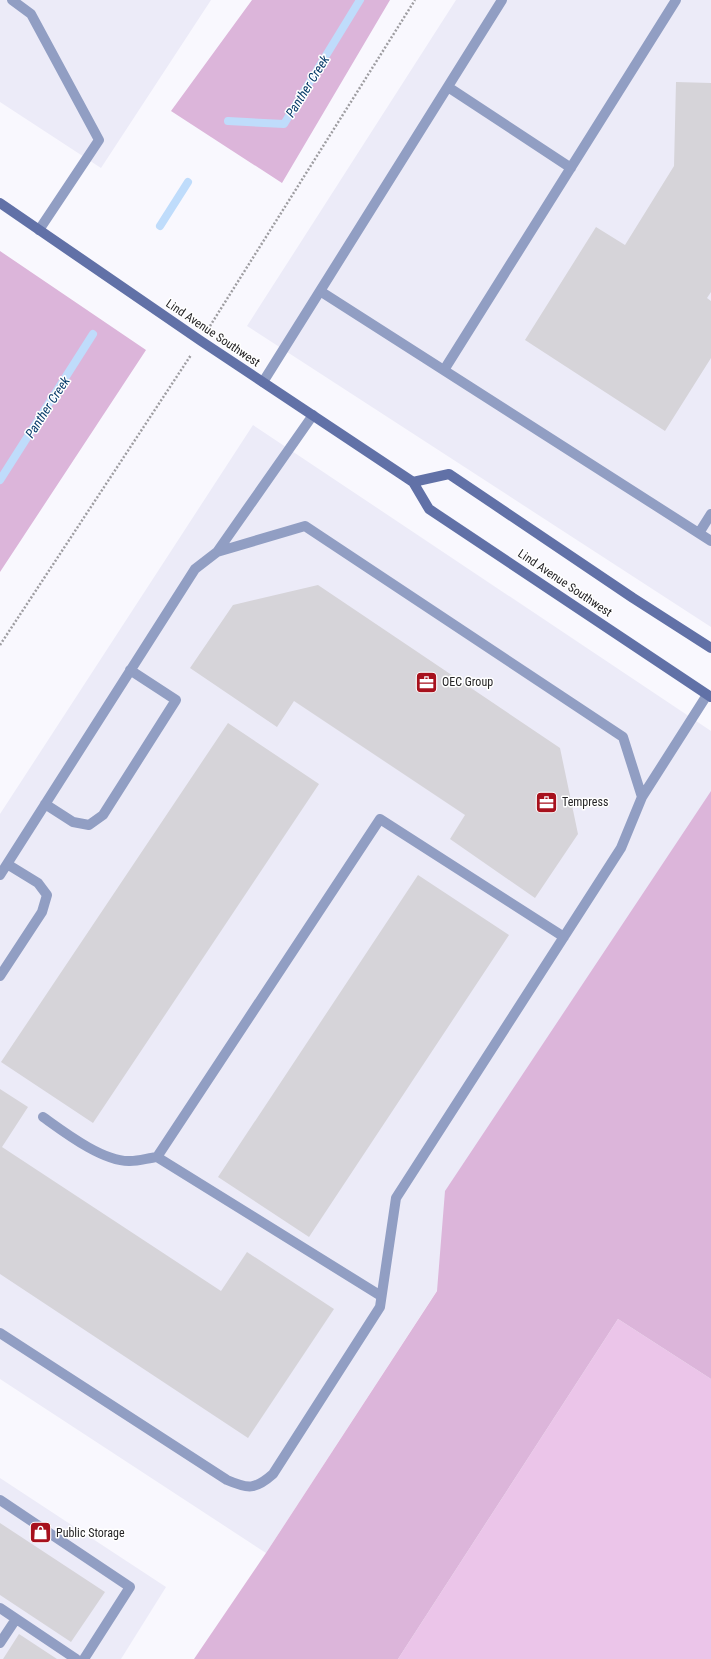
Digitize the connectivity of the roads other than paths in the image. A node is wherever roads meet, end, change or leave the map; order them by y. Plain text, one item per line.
1 (12, 0) edge
2 (502, 0) edge
3 (676, 0) edge
4 (448, 87) junction
5 (571, 168) junction
6 (0, 203) edge
7 (40, 230) junction
8 (320, 291) junction
9 (444, 370) junction
10 (263, 382) junction
11 (313, 415) junction
12 (413, 482) junction
13 (711, 514) edge
14 (698, 533) junction
15 (711, 541) edge
16 (217, 552) junction
17 (711, 648) edge
18 (130, 670) junction
19 (709, 696) edge
20 (642, 797) junction
21 (45, 804) junction
22 (7, 864) junction
23 (0, 875) edge
24 (564, 937) junction
25 (0, 976) edge
26 (43, 1117) dead end
27 (157, 1157) junction
28 (381, 1296) junction
29 (0, 1333) edge
30 (0, 1500) edge
31 (0, 1608) edge
32 (16, 1619) junction
33 (0, 1643) edge
34 (76, 1659) edge
35 (84, 1659) edge

1 - 7 lane
2 - 4 lane
3 - 5 lane
4 - 5 lane
4 - 8 lane
5 - 9 lane
6 - 7 main road, Lind Avenue Southwest
7 - 10 main road, Lind Avenue Southwest
8 - 9 lane
8 - 10 lane
9 - 14 lane
10 - 11 main road, Lind Avenue Southwest
11 - 12 main road, Lind Avenue Southwest
11 - 16 lane
12 - 17 main road
12 - 19 main road, Lind Avenue Southwest
13 - 14 lane
14 - 15 lane
16 - 18 lane
16 - 20 lane
18 - 21 lane
18 - 21 lane
19 - 20 lane
20 - 24 lane
21 - 22 lane
22 - 23 lane
22 - 25 lane
24 - 27 lane
24 - 28 lane
26 - 27 lane
27 - 28 lane
28 - 29 lane
30 - 35 lane
31 - 32 lane
32 - 33 lane
32 - 34 lane

